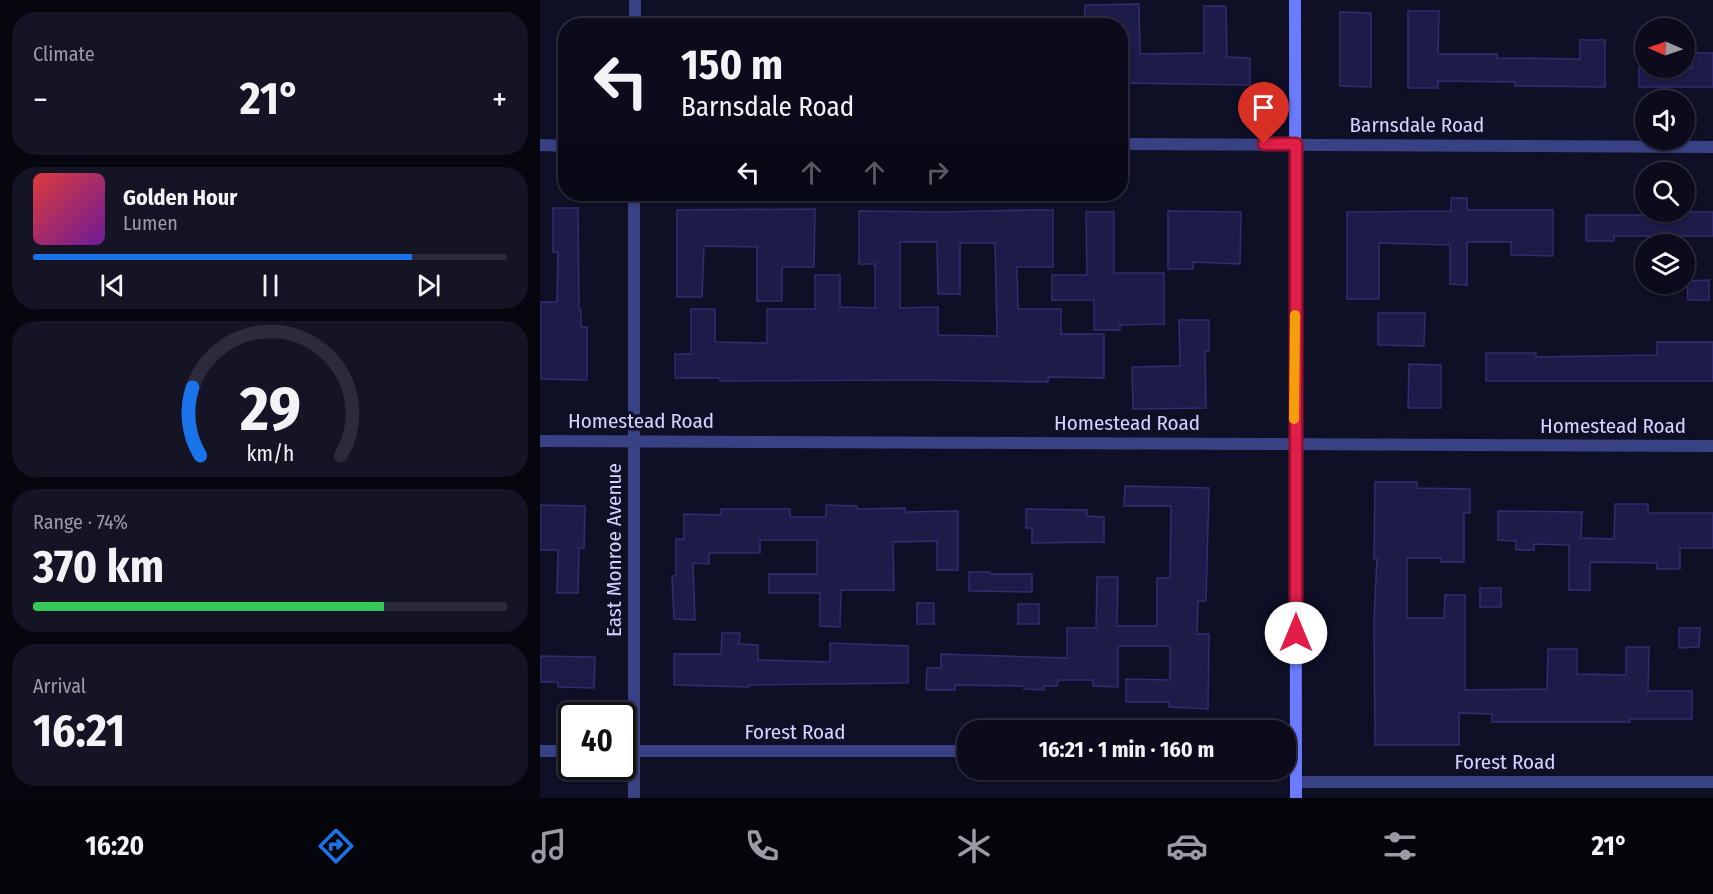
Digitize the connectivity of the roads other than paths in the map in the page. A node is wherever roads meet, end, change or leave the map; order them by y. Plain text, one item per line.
1 (635, 0) edge
2 (1295, 0) edge
3 (635, 18) edge
4 (1128, 144) edge
5 (1296, 144) junction
6 (540, 145) edge
7 (558, 146) edge
8 (1713, 147) edge
9 (634, 201) edge
10 (540, 441) edge
11 (633, 441) junction
12 (1294, 443) junction
13 (1713, 446) edge
14 (629, 702) edge
15 (1291, 720) edge
16 (540, 751) edge
17 (558, 751) edge
18 (636, 751) edge
19 (957, 752) edge
20 (1296, 777) edge
21 (632, 780) edge
22 (1297, 782) junction
23 (1713, 782) edge
24 (634, 798) edge
25 (1296, 798) edge

1 - 3 street
2 - 5 street
4 - 5 street, Barnsdale Road
5 - 8 street, Barnsdale Road
5 - 12 street
6 - 7 street
9 - 11 street, East Monroe Avenue
10 - 11 street, Homestead Road
11 - 12 street, Homestead Road
11 - 14 street, East Monroe Avenue
12 - 13 street, Homestead Road
12 - 15 street
16 - 17 street
18 - 19 street, Forest Road
20 - 22 street
21 - 24 street, East Monroe Avenue
22 - 23 street, Forest Road
22 - 25 street

